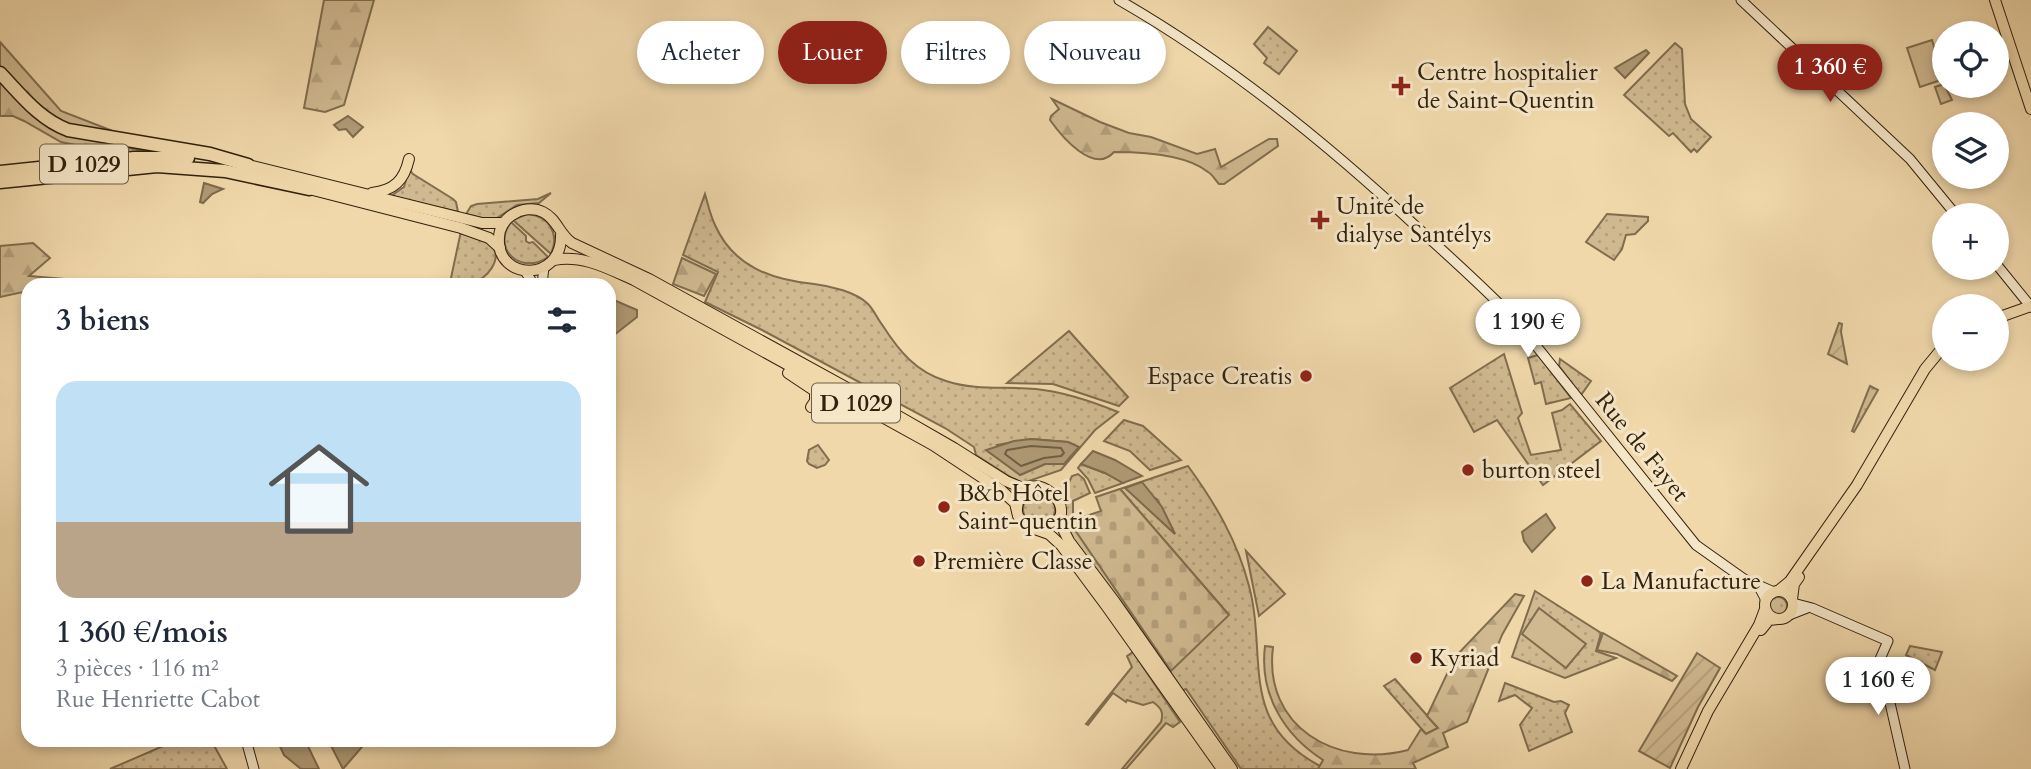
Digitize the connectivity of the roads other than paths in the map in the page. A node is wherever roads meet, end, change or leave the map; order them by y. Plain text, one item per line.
1 (1119, 0) edge
2 (1741, 0) edge
3 (1995, 0) edge
4 (0, 74) edge
5 (2031, 108) edge
6 (409, 159) dead end
7 (248, 165) junction
8 (0, 172) edge
9 (0, 182) edge
10 (309, 189) joint
11 (365, 194) junction
12 (1946, 203) edge
13 (450, 220) junction
14 (462, 223) junction
15 (504, 223) junction
16 (561, 235) junction
17 (500, 247) junction
18 (554, 260) junction
19 (544, 267) junction
20 (525, 271) junction
21 (530, 278) edge
22 (543, 278) edge
23 (2009, 279) edge
24 (2031, 306) edge
25 (2009, 309) edge
26 (2009, 314) edge
27 (711, 323) junction
28 (1932, 361) edge
29 (1932, 368) edge
30 (933, 445) junction
31 (1027, 490) junction
32 (1017, 508) junction
33 (1058, 519) junction
34 (1041, 530) junction
35 (1771, 598) junction
36 (1792, 601) junction
37 (1807, 608) junction
38 (1789, 615) junction
39 (1778, 619) junction
40 (248, 747) edge
41 (254, 769) edge
42 (1222, 769) edge
43 (1233, 769) edge
44 (1684, 769) edge
45 (1905, 769) edge

1 - 35 main road, Rue de Fayet
2 - 12 main road
3 - 5 main road
4 - 7 highway
6 - 11 main road
7 - 8 highway, D 1029
7 - 11 main road
9 - 10 highway, D 1029
10 - 13 main road, D 1029
11 - 13 main road, D 1029
13 - 14 main road, D 1029
14 - 15 main road, D 1029
14 - 17 main road, D 1029
15 - 16 main road
15 - 17 main road
16 - 18 main road
16 - 31 main road, D 1029
17 - 20 main road
18 - 19 main road
18 - 27 main road, D 1029
19 - 20 main road
19 - 22 main road
20 - 21 main road
23 - 24 main road
24 - 25 main road
24 - 26 main road
27 - 30 main road, D 1029
27 - 30 main road
28 - 35 main road
29 - 36 main road
30 - 32 main road, D 1029
31 - 32 main road
31 - 33 main road
32 - 34 main road
33 - 34 main road
33 - 43 main road
34 - 42 main road
35 - 36 main road
35 - 39 main road
35 - 44 main road
36 - 37 main road
36 - 38 main road
37 - 38 main road
37 - 45 main road
38 - 39 main road
39 - 44 main road
40 - 41 main road

